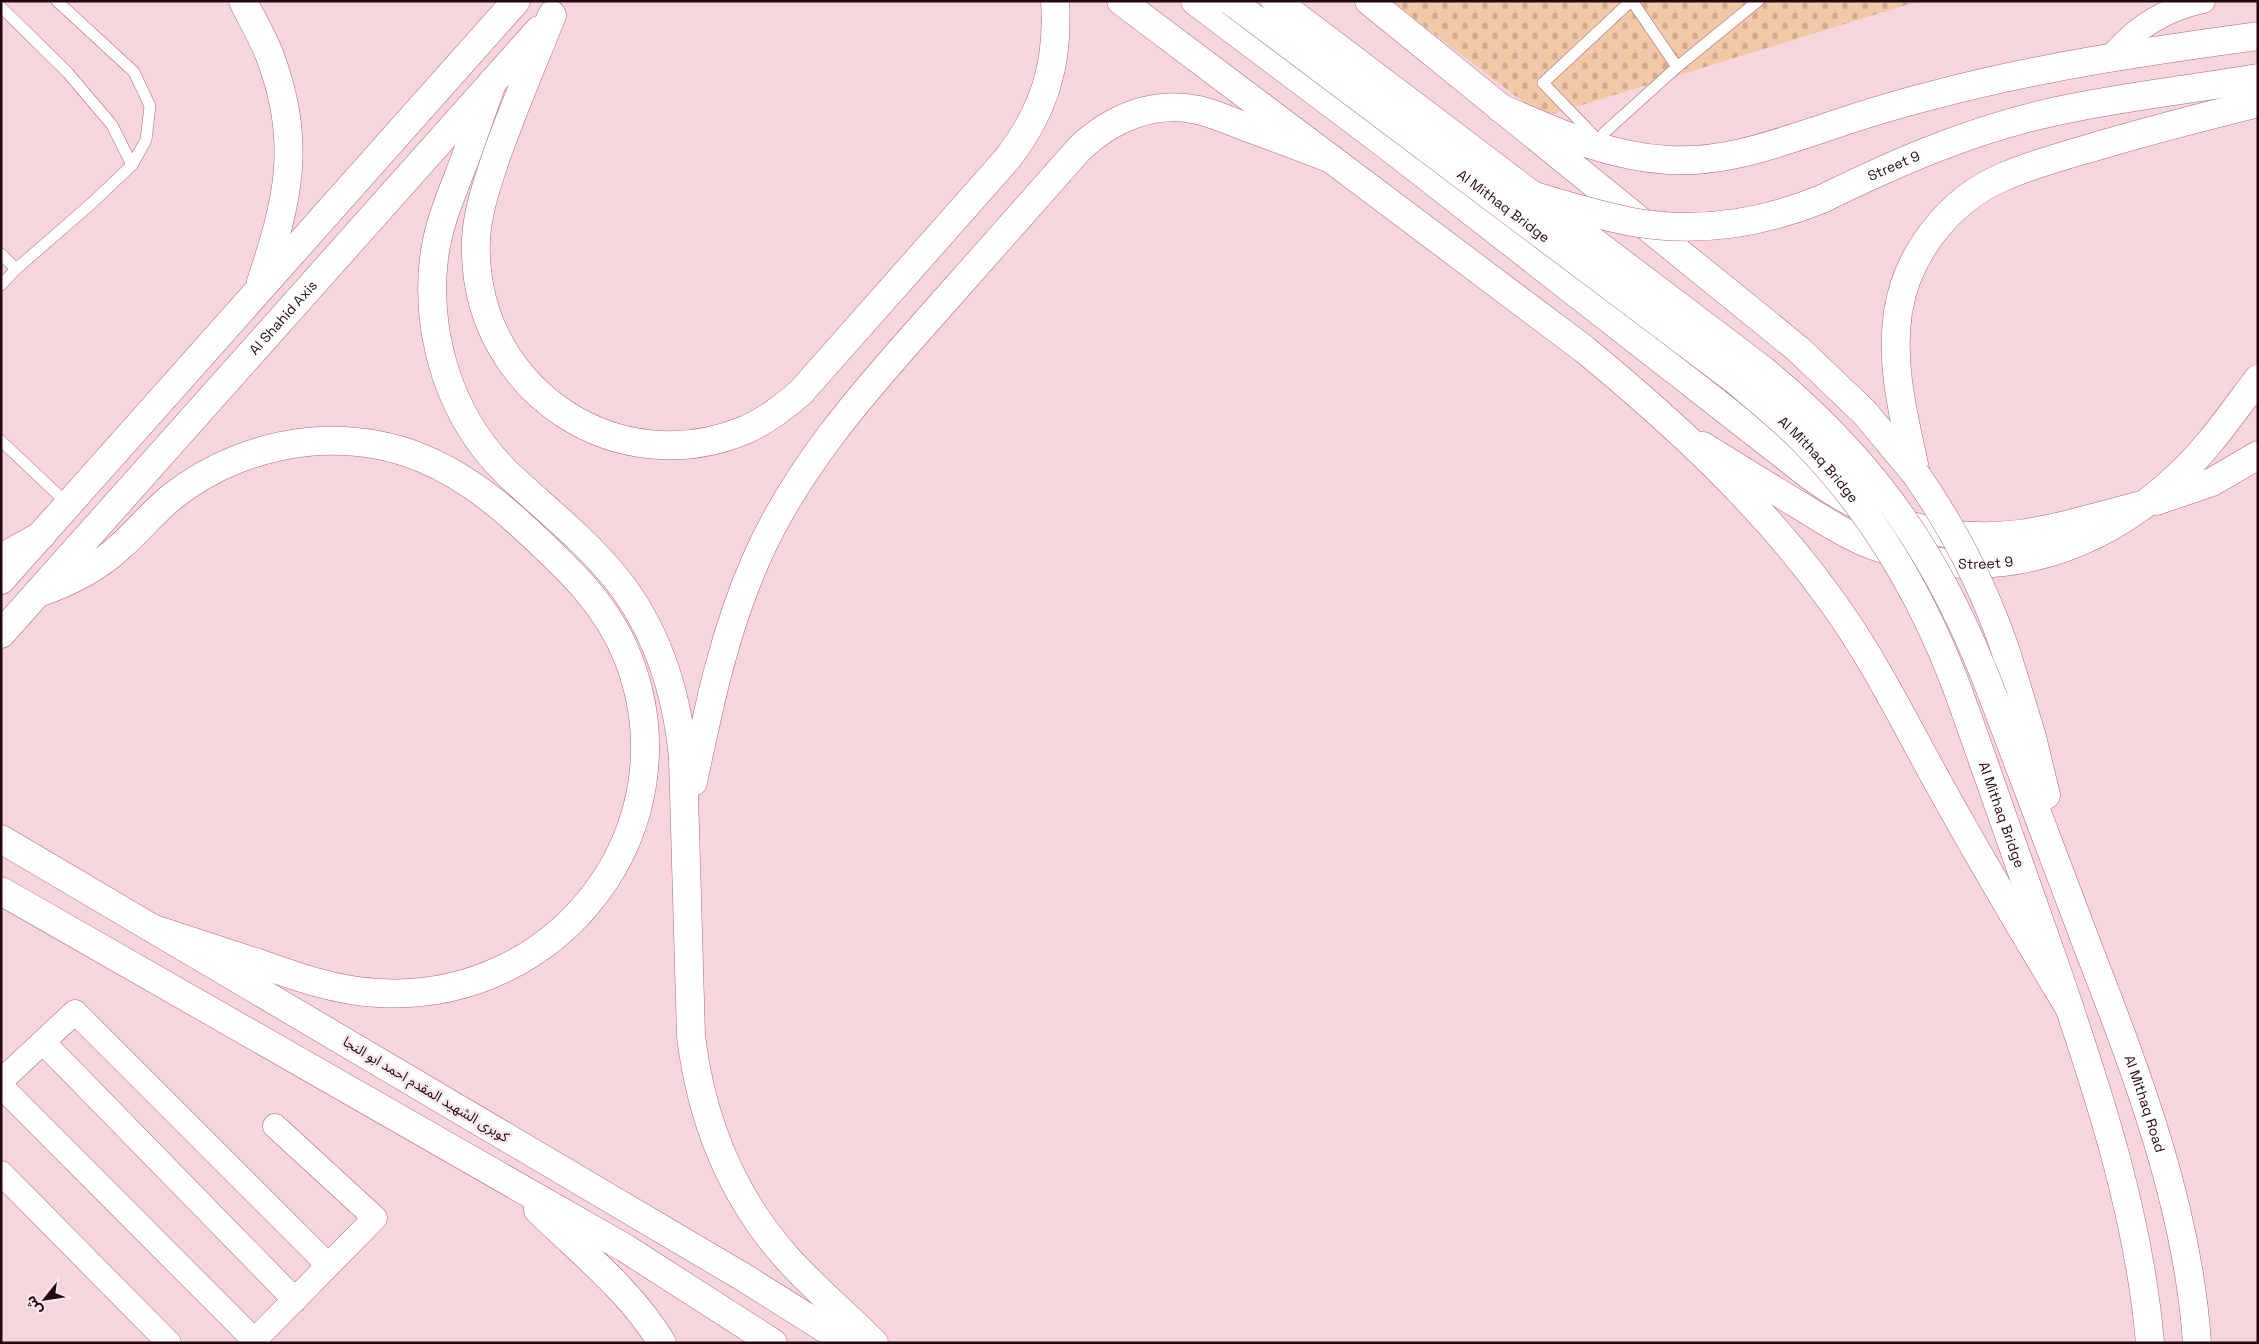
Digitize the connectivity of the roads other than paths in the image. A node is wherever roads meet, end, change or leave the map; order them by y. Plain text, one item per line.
1 (57, 1) edge
2 (243, 1) edge
3 (516, 1) edge
4 (1056, 1) edge
5 (1121, 1) edge
6 (1194, 1) edge
7 (1231, 1) edge
8 (1276, 1) edge
9 (1369, 1) edge
10 (1631, 1) edge
11 (1758, 1) edge
12 (2202, 1) edge
13 (1, 7) edge
14 (558, 8) edge
15 (2258, 36) edge
16 (2112, 56) junction
17 (1678, 67) junction
18 (2258, 78) edge
19 (492, 83) junction
20 (2258, 103) edge
21 (1500, 108) junction
22 (1596, 144) junction
23 (1331, 158) junction
24 (132, 165) junction
25 (1533, 196) junction
26 (1, 254) edge
27 (16, 269) junction
28 (1, 285) edge
29 (256, 294) junction
30 (2258, 379) edge
31 (1678, 431) junction
32 (1, 442) edge
33 (2258, 456) edge
34 (1915, 473) junction
35 (2145, 504) junction
36 (69, 505) junction
37 (42, 536) junction
38 (1, 558) edge
39 (1, 580) edge
40 (38, 593) junction
41 (1, 634) edge
42 (685, 822) junction
43 (1, 839) edge
44 (2061, 876) junction
45 (1, 891) edge
46 (154, 929) junction
47 (2070, 1009) junction
48 (43, 1042) junction
49 (1, 1081) edge
50 (1, 1086) edge
51 (276, 1126) dead end
52 (1, 1173) edge
53 (504, 1178) junction
54 (328, 1265) junction
55 (294, 1300) junction
56 (253, 1342) edge
57 (169, 1343) edge
58 (662, 1343) edge
59 (773, 1343) edge
60 (848, 1343) edge
61 (874, 1343) edge
62 (2150, 1343) edge
63 (2197, 1343) edge

1 - 24 lane
2 - 29 main road
3 - 29 main road
4 - 14 main road
5 - 23 main road
6 - 35 main road
7 - 47 main road, Al Mithaq Bridge, bridge
8 - 25 main road, Al Mithaq Bridge, bridge
9 - 21 main road
10 - 17 lane
10 - 22 lane
11 - 17 lane
12 - 16 street
13 - 24 lane
14 - 19 main road, Al Shahid Axis
15 - 16 main road
16 - 22 main road
17 - 22 lane
18 - 25 main road, Street 9, bridge
19 - 40 main road, Al Shahid Axis
19 - 42 main road
20 - 34 main road
21 - 22 main road
21 - 34 main road
23 - 31 main road
23 - 42 main road
24 - 27 lane
25 - 44 main road, Al Mithaq Bridge, bridge
26 - 27 lane
27 - 28 lane
29 - 36 main road
30 - 35 main road, Street 9
31 - 35 main road, Street 9
31 - 47 main road
32 - 36 lane
33 - 35 main road
34 - 44 main road, bridge
36 - 37 main road
37 - 38 main road
37 - 39 main road
40 - 41 main road, Al Shahid Axis
40 - 46 main road
42 - 61 main road
43 - 46 main road, كوبرى الشهيد المقدم احمد ابو النجا
44 - 63 main road, Al Mithaq Road
45 - 53 main road
46 - 60 main road, كوبرى الشهيد المقدم احمد ابو النجا
47 - 62 main road, Al Mithaq Bridge
48 - 49 street
48 - 54 street
48 - 55 street
50 - 56 street
51 - 54 street
52 - 57 street
53 - 58 main road
53 - 59 main road
54 - 55 street
55 - 56 street

